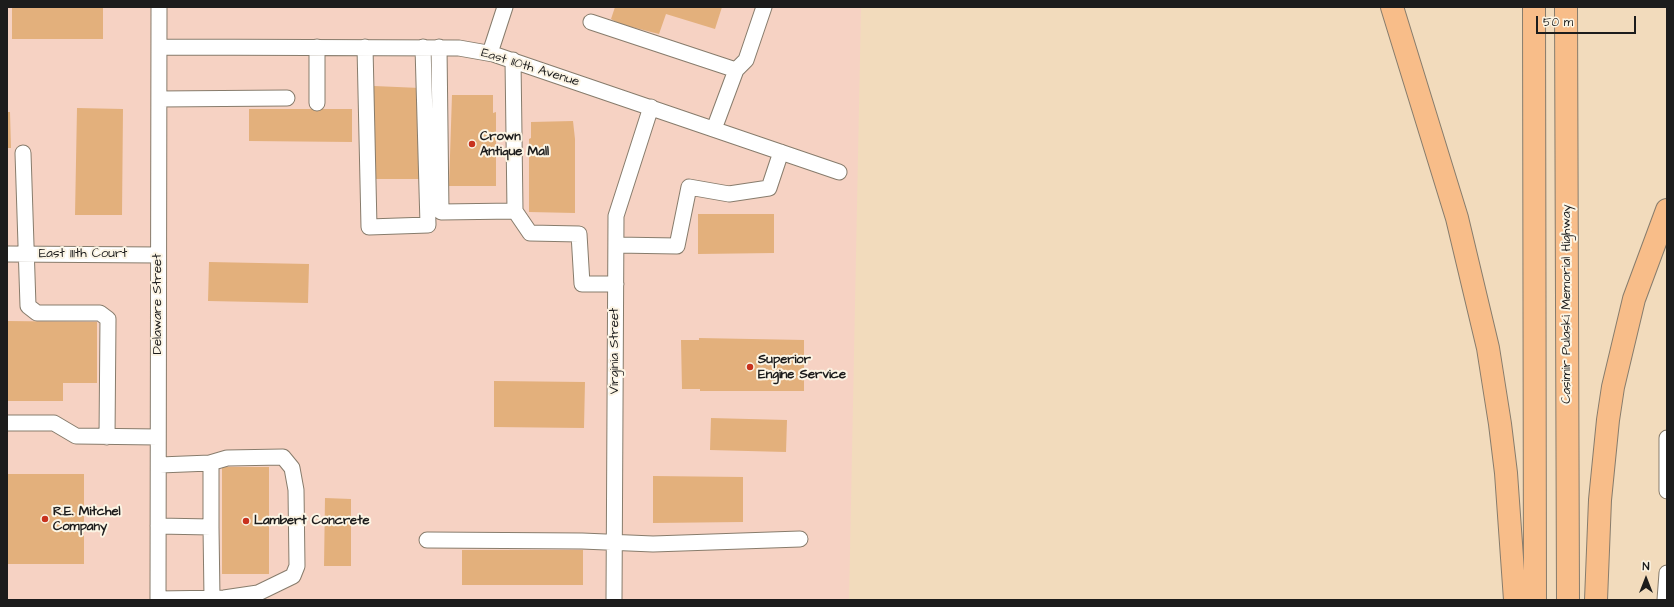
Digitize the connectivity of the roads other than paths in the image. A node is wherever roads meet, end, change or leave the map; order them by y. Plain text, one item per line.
1 (159, 7) edge
2 (505, 7) edge
3 (764, 7) edge
4 (1392, 7) edge
5 (1534, 7) edge
6 (1566, 7) edge
7 (591, 22) dead end
8 (159, 47) junction
9 (318, 47) junction
10 (365, 47) junction
11 (423, 47) junction
12 (439, 47) junction
13 (490, 53) junction
14 (512, 60) junction
15 (736, 70) junction
16 (287, 98) dead end
17 (159, 99) junction
18 (318, 102) dead end
19 (651, 107) junction
20 (714, 129) junction
21 (23, 152) dead end
22 (781, 152) junction
23 (433, 154) junction
24 (839, 172) dead end
25 (1667, 210) edge
26 (515, 212) junction
27 (616, 245) junction
28 (7, 254) edge
29 (27, 254) junction
30 (158, 255) junction
31 (616, 284) junction
32 (7, 422) edge
33 (107, 436) junction
34 (158, 437) junction
35 (1667, 438) edge
36 (211, 462) junction
37 (160, 465) junction
38 (1667, 491) edge
39 (158, 526) junction
40 (211, 527) junction
41 (800, 539) dead end
42 (427, 540) dead end
43 (614, 542) junction
44 (1667, 573) edge
45 (212, 598) junction
46 (158, 600) edge
47 (614, 600) edge
48 (1515, 600) edge
49 (1535, 600) edge
50 (1568, 600) edge
51 (1596, 600) edge
52 (1665, 600) edge

1 - 8 street, Delaware Street
2 - 13 street
3 - 15 street
4 - 48 highway
5 - 49 highway
6 - 50 highway, Casimir Pulaski Memorial Highway
7 - 15 street
8 - 9 street, East 110th Avenue
8 - 17 street, Delaware Street
9 - 10 street, East 110th Avenue
9 - 18 street
10 - 11 street, East 110th Avenue
10 - 23 street
11 - 12 street, East 110th Avenue
11 - 23 street
12 - 13 street, East 110th Avenue
12 - 23 street
13 - 14 street, East 110th Avenue
14 - 19 street, East 110th Avenue
14 - 26 street
15 - 20 street
16 - 17 street
17 - 30 street, Delaware Street
19 - 20 street, East 110th Avenue
19 - 27 street, Virginia Street
20 - 22 street, East 110th Avenue
21 - 29 street
22 - 24 street, East 110th Avenue
22 - 27 street
23 - 26 street
25 - 51 highway
26 - 31 street
27 - 31 street, Virginia Street
28 - 29 street, East 111th Court
29 - 30 street, East 111th Court
29 - 33 street
30 - 34 street, Delaware Street
31 - 43 street, Virginia Street
32 - 33 street
33 - 34 street
34 - 37 street, Delaware Street
35 - 38 street
36 - 37 street
36 - 40 street
36 - 45 street
37 - 39 street, Delaware Street
39 - 40 street
39 - 46 street, Delaware Street
40 - 45 street
41 - 43 street
42 - 43 street
43 - 47 street, Virginia Street
44 - 52 street
45 - 46 street

